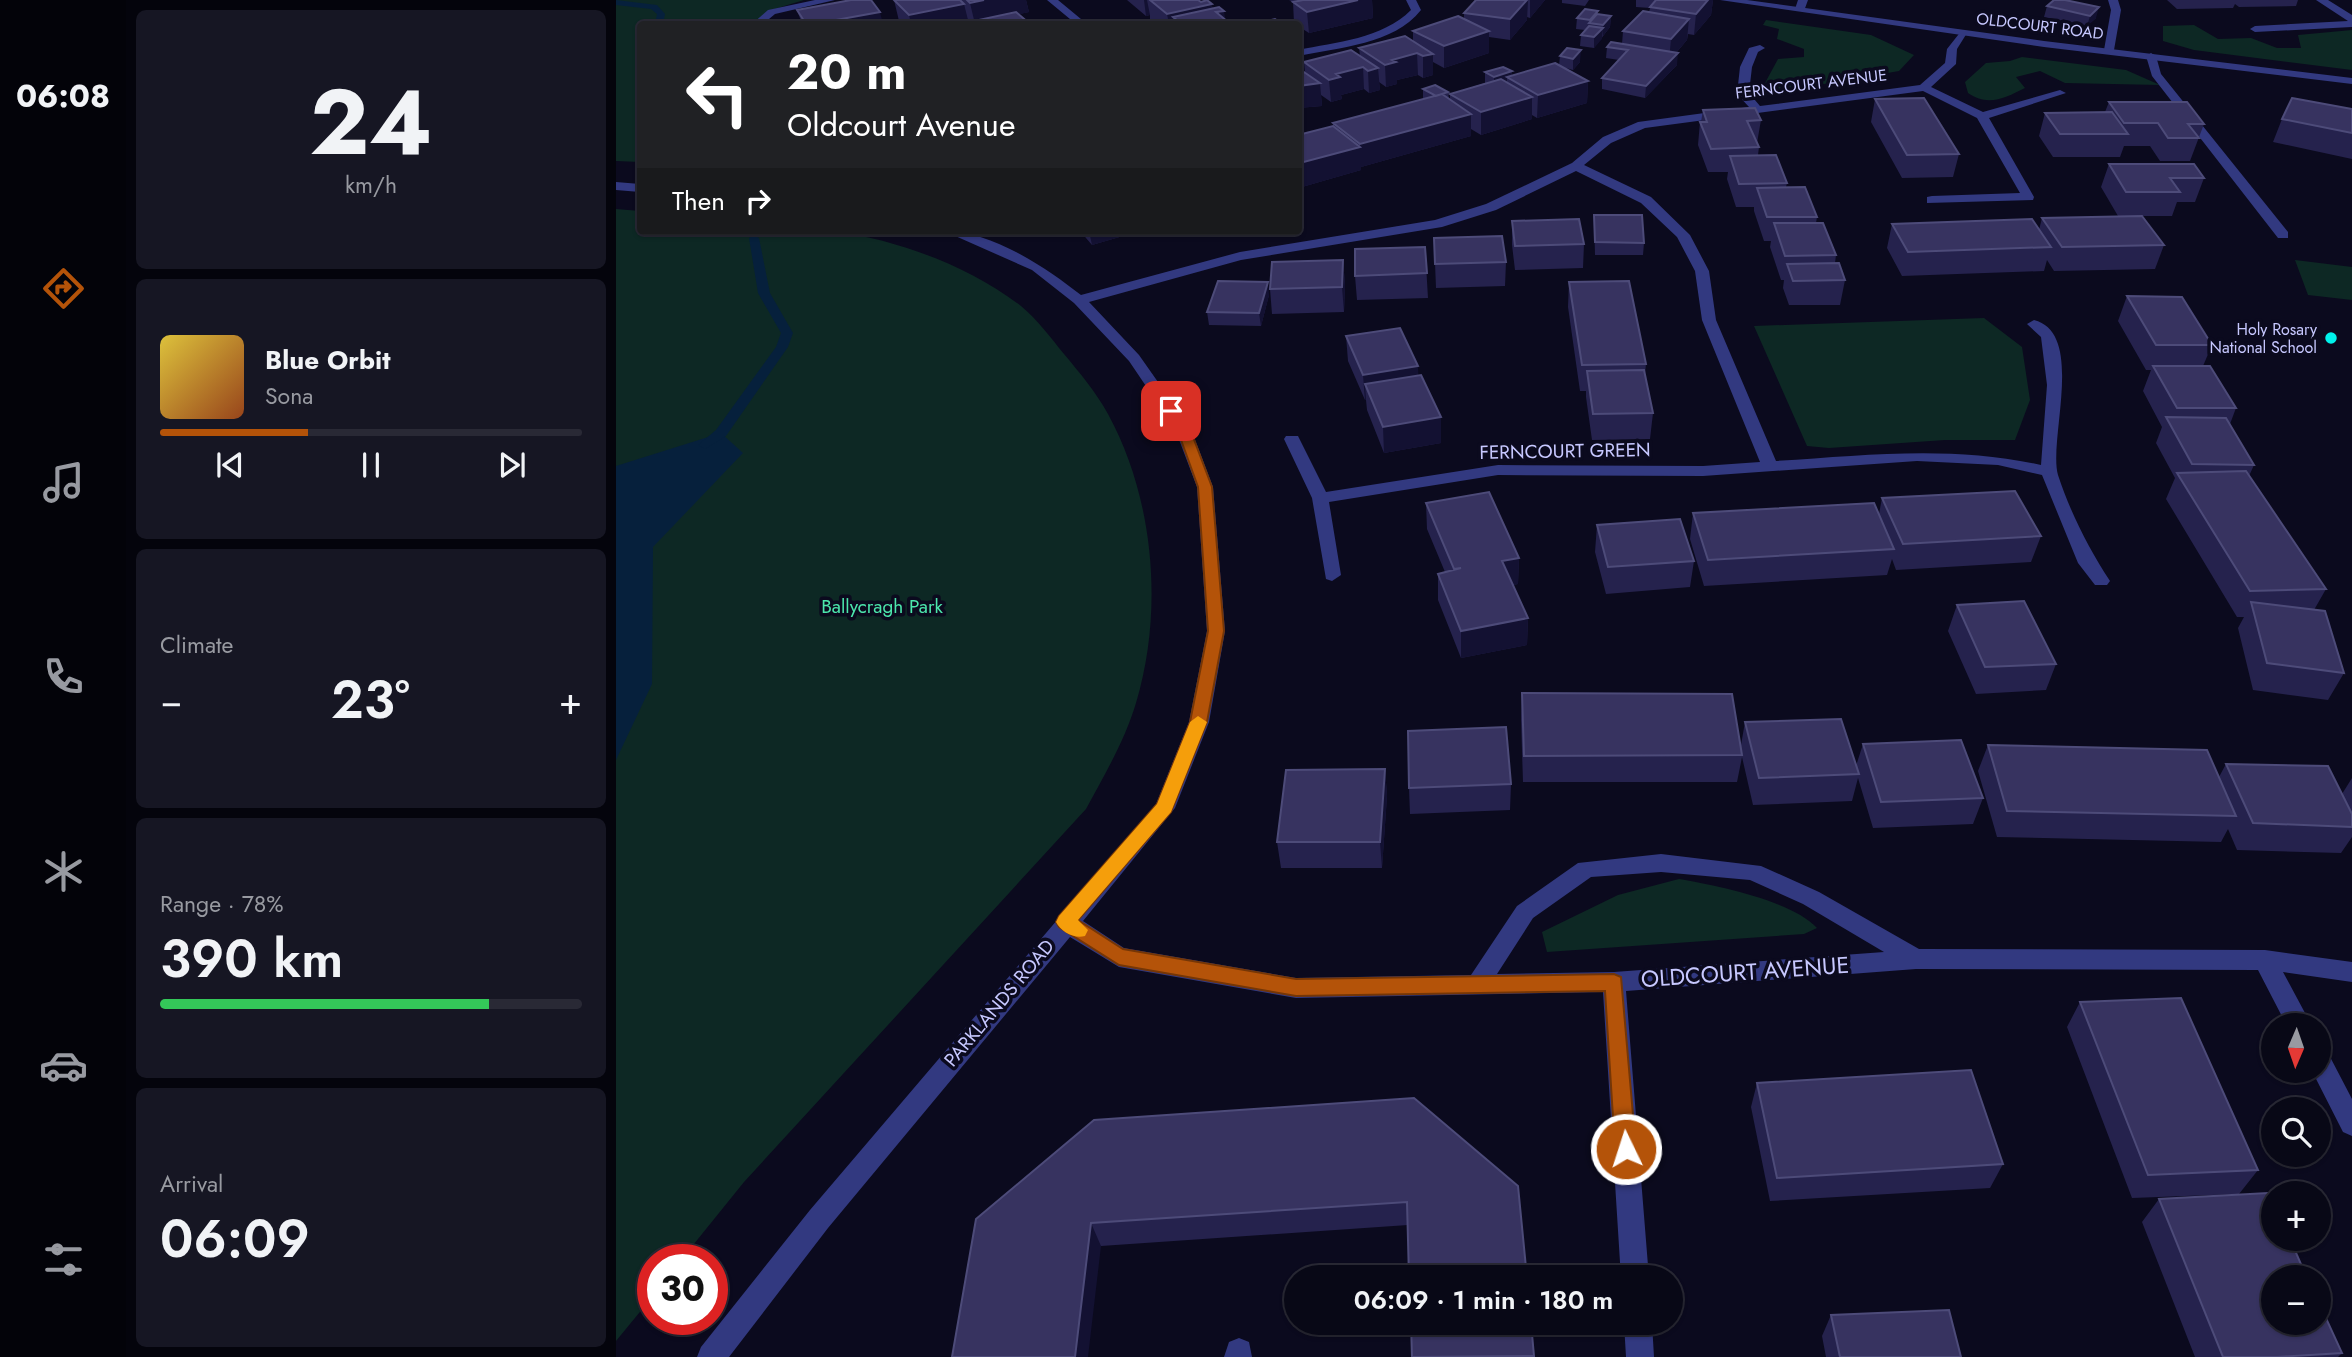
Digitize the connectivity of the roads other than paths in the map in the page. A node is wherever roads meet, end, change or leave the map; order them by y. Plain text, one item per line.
1 (830, 0) edge
2 (1052, 0) edge
3 (1411, 0) edge
4 (1725, 0) edge
5 (2113, 0) edge
6 (2321, 0) edge
7 (1802, 5) edge
8 (761, 21) edge
9 (1078, 21) edge
10 (2352, 21) edge
11 (2255, 29) dead end
12 (1962, 33) junction
13 (1760, 48) dead end
14 (2109, 50) junction
15 (1302, 52) edge
16 (2151, 55) junction
17 (2352, 81) edge
18 (1923, 88) junction
19 (2060, 93) dead end
20 (1756, 108) junction
21 (1982, 116) junction
22 (1576, 166) junction
23 (616, 186) edge
24 (637, 188) edge
25 (1932, 200) dead end
26 (961, 235) edge
27 (2283, 235) dead end
28 (1079, 300) junction
29 (2034, 324) dead end
30 (1292, 439) dead end
31 (1770, 467) junction
32 (2049, 472) junction
33 (1321, 498) junction
34 (1332, 575) dead end
35 (2101, 581) dead end
36 (1066, 922) junction
37 (1916, 959) junction
38 (2265, 960) junction
39 (2352, 972) edge
40 (1614, 982) junction
41 (1476, 986) junction
42 (2293, 1013) edge
43 (2331, 1083) edge
44 (2352, 1124) edge
45 (1633, 1265) edge
46 (1639, 1335) edge
47 (711, 1357) edge
48 (1640, 1357) edge

1 - 8 street
2 - 9 street
3 - 15 street
4 - 7 street, OLDCOURT ROAD
5 - 14 street
6 - 10 street
7 - 12 street, OLDCOURT ROAD
10 - 11 street
12 - 14 street, OLDCOURT ROAD
12 - 18 street
13 - 20 street
14 - 16 street, OLDCOURT ROAD
16 - 17 street, OLDCOURT ROAD
16 - 27 street
18 - 20 street, FERNCOURT AVENUE
18 - 21 street
19 - 21 street
20 - 22 street, FERNCOURT AVENUE
21 - 25 street
22 - 28 street, FERNCOURT AVENUE
22 - 31 street
23 - 24 street
26 - 28 street, PARKLANDS ROAD
28 - 36 street, PARKLANDS ROAD
29 - 32 street
30 - 33 street
31 - 32 street, FERNCOURT GREEN
31 - 33 street, FERNCOURT GREEN
32 - 35 street
33 - 34 street
36 - 41 street, OLDCOURT AVENUE
36 - 47 street, PARKLANDS ROAD
37 - 38 street, OLDCOURT AVENUE
37 - 40 street, OLDCOURT AVENUE
37 - 41 street
38 - 39 street, OLDCOURT AVENUE
38 - 42 street
40 - 41 street, OLDCOURT AVENUE
40 - 45 street
43 - 44 street
46 - 48 street

